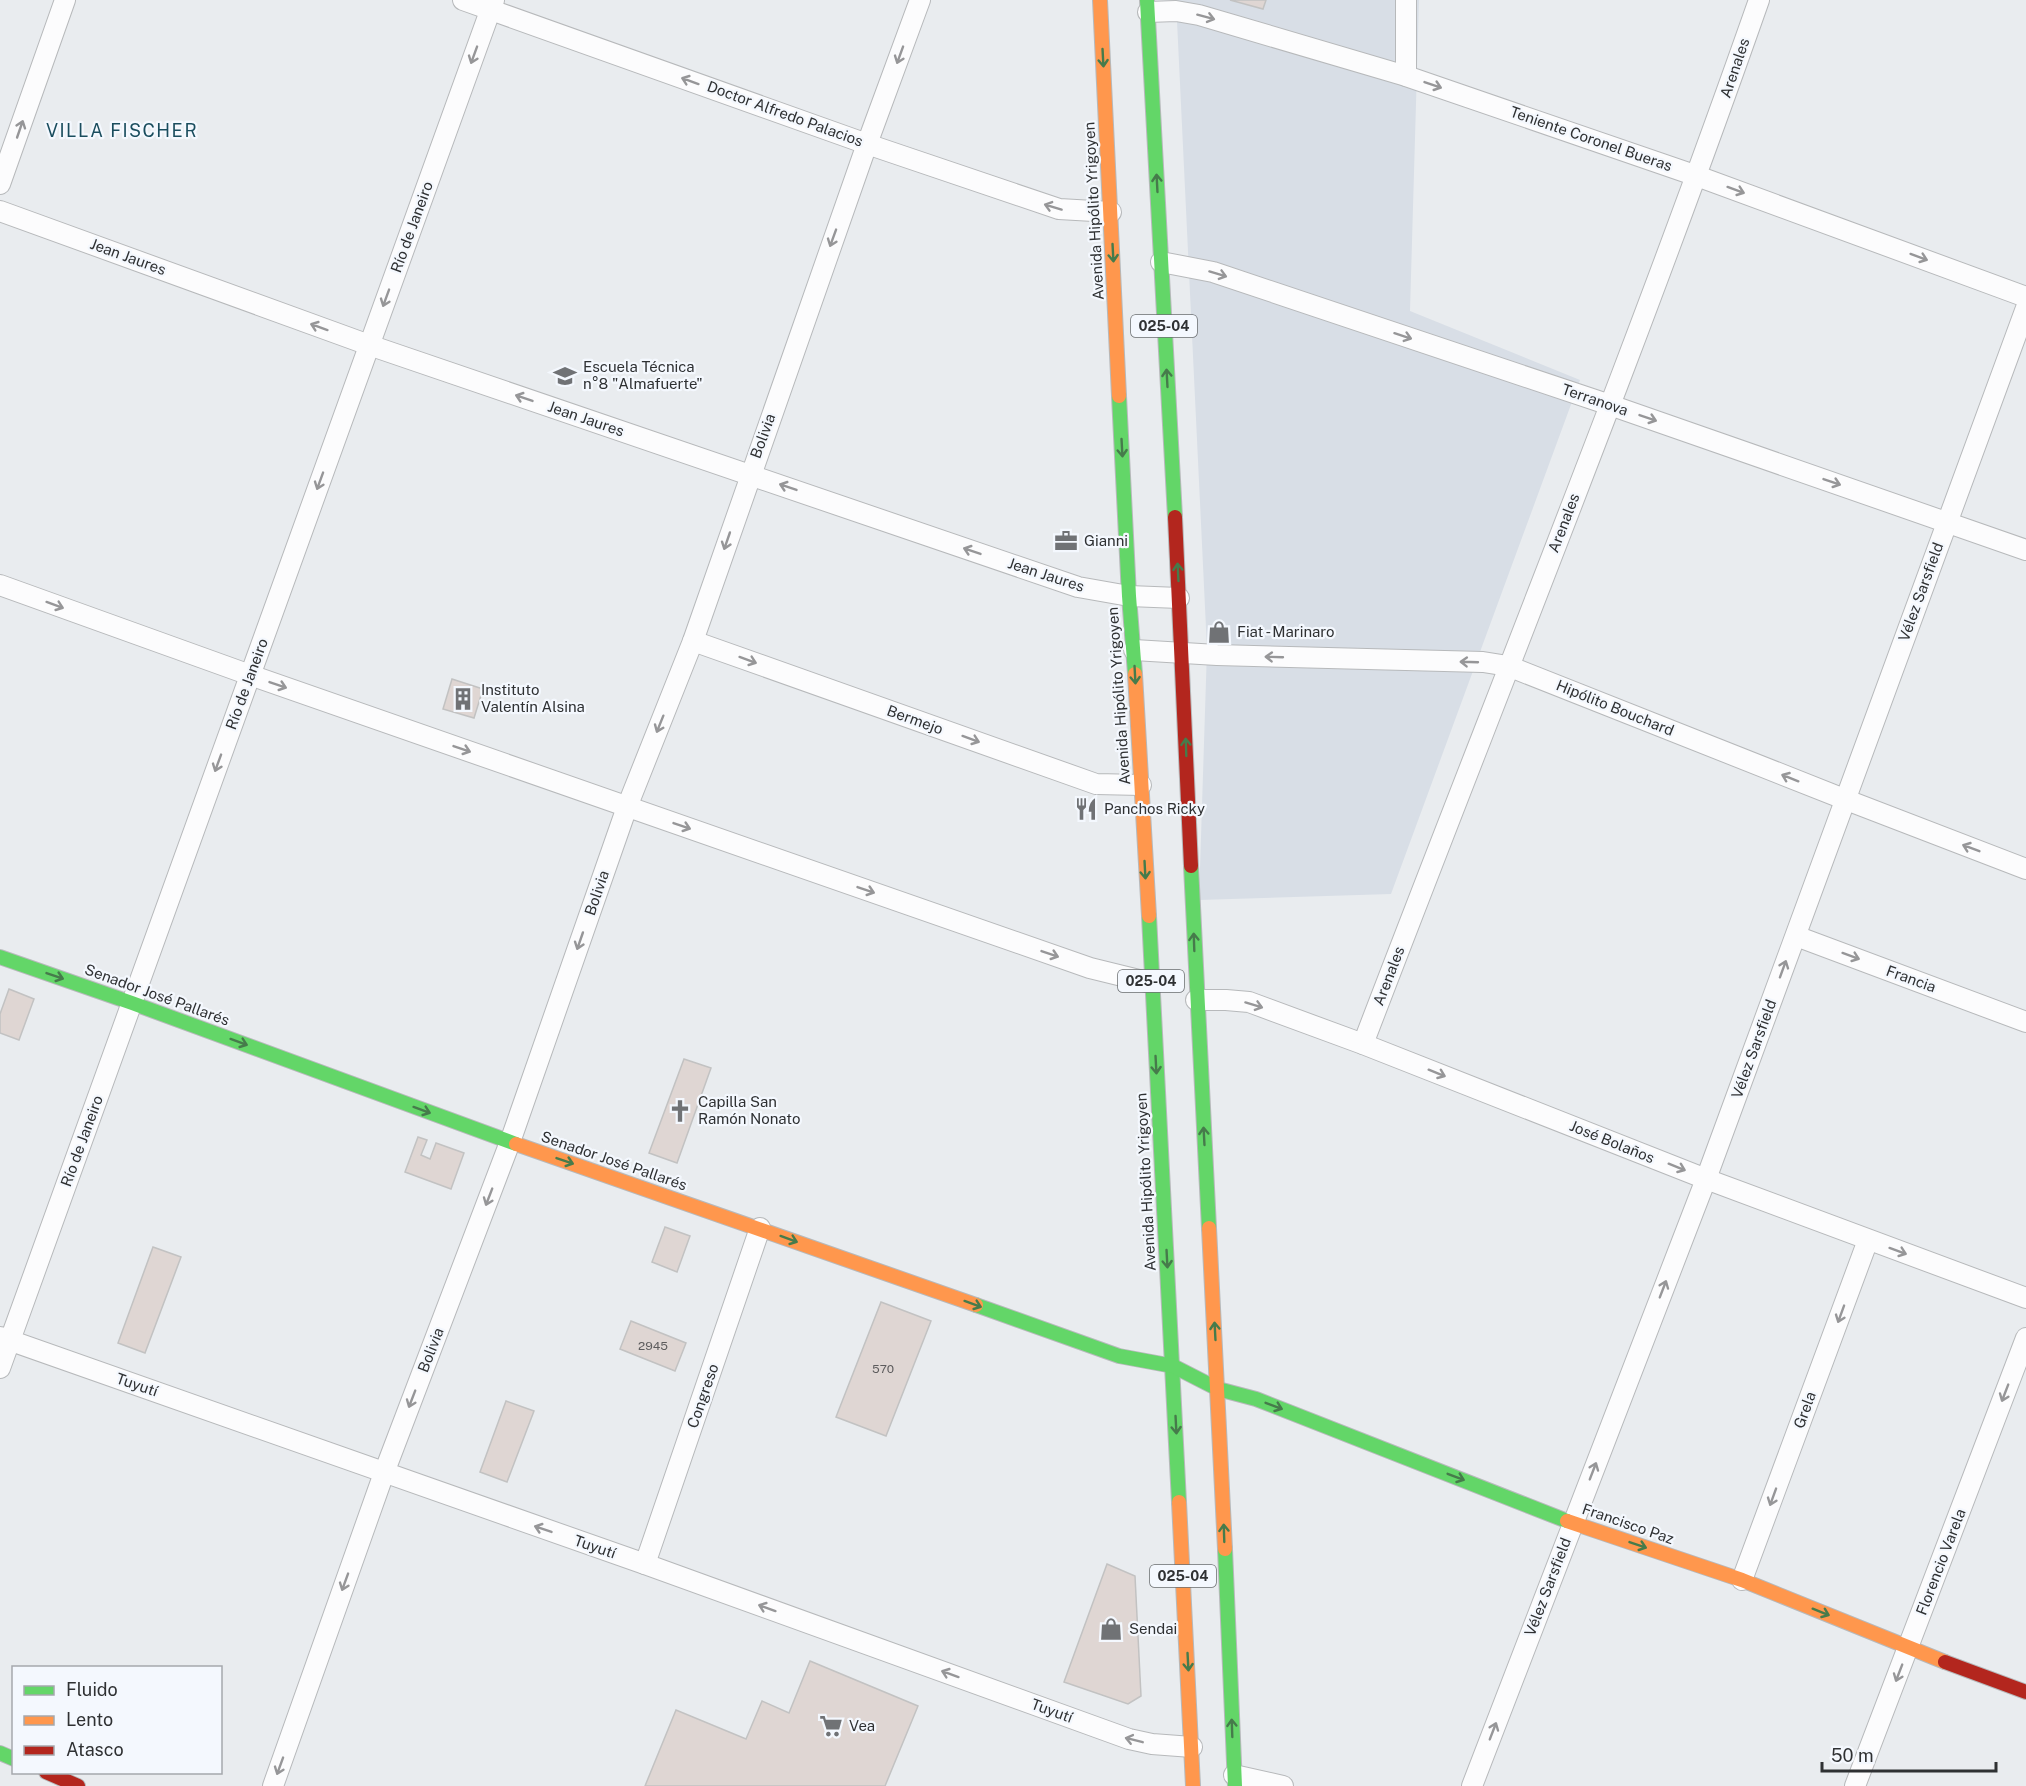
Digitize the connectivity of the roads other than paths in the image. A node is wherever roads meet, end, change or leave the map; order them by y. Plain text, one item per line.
1 (65, 0) edge
2 (463, 0) edge
3 (920, 0) edge
4 (1100, 0) edge
5 (1406, 0) edge
6 (1759, 0) edge
7 (492, 5) edge
8 (1148, 6) edge
9 (1406, 76) junction
10 (867, 144) junction
11 (1697, 176) junction
12 (0, 184) edge
13 (0, 211) edge
14 (1111, 212) junction
15 (1161, 262) junction
16 (2026, 297) edge
17 (2026, 308) edge
18 (369, 345) junction
19 (1610, 405) junction
20 (750, 474) junction
21 (1947, 522) junction
22 (2026, 550) edge
23 (0, 585) edge
24 (1129, 596) junction
25 (1179, 598) junction
26 (693, 640) junction
27 (1134, 650) junction
28 (1182, 652) junction
29 (1508, 666) junction
30 (250, 675) junction
31 (1141, 785) junction
32 (1844, 800) junction
33 (627, 807) junction
34 (2026, 869) edge
35 (1796, 936) junction
36 (0, 957) edge
37 (1151, 982) junction
38 (1196, 1000) junction
39 (132, 1003) junction
40 (2026, 1022) edge
41 (1363, 1044) junction
42 (510, 1142) junction
43 (1706, 1179) junction
44 (760, 1228) junction
45 (1868, 1240) junction
46 (2026, 1298) edge
47 (2026, 1338) edge
48 (5, 1339) edge
49 (1173, 1366) junction
50 (0, 1368) edge
51 (1218, 1389) junction
52 (384, 1473) junction
53 (1573, 1523) junction
54 (645, 1564) junction
55 (1742, 1580) junction
56 (1908, 1648) junction
57 (2026, 1692) edge
58 (1192, 1747) junction
59 (48, 1774) edge
60 (1235, 1780) edge
61 (78, 1786) edge
62 (273, 1786) edge
63 (1193, 1786) edge
64 (1283, 1786) edge
65 (1472, 1786) edge
66 (1856, 1786) edge

12 -> 1 street
2 - 7 street, Doctor Alfredo Palacios
3 -> 10 street, Bolivia
4 -> 14 main road, Avenida Hipólito Yrigoyen / 025-04
5 - 9 street
6 - 11 street, Arenales
10 -> 7 street, Doctor Alfredo Palacios
7 -> 18 street, Río de Janeiro
8 -> 9 street, Teniente Coronel Bueras
15 -> 8 main road, 025-04
9 -> 11 street, Teniente Coronel Bueras
14 -> 10 street, Doctor Alfredo Palacios
10 -> 20 street, Bolivia
11 -> 16 street, Teniente Coronel Bueras
11 - 19 street, Arenales
18 -> 13 street, Jean Jaures
14 -> 24 main road, Avenida Hipólito Yrigoyen / 025-04
15 -> 19 street, Terranova
25 -> 15 main road, 025-04
17 - 21 street, Vélez Sarsfield
20 -> 18 street, Jean Jaures
18 -> 30 street, Río de Janeiro
19 -> 21 street, Terranova
19 - 29 street, Arenales
24 -> 20 street, Jean Jaures
20 -> 26 street, Bolivia
21 - 22 street, Terranova
21 - 32 street, Vélez Sarsfield
23 -> 30 street
24 - 25 street, Jean Jaures
24 - 27 main road, Avenida Hipólito Yrigoyen / 025-04
25 - 28 main road, 025-04
26 -> 31 street, Bermejo
26 -> 33 street, Bolivia
27 - 28 street
27 -> 31 main road, Avenida Hipólito Yrigoyen / 025-04
29 -> 28 street, Hipólito Bouchard
38 -> 28 main road, 025-04
32 -> 29 street, Hipólito Bouchard
29 - 41 street, Arenales
30 -> 33 street
30 -> 39 street, Río de Janeiro
31 -> 37 main road, Avenida Hipólito Yrigoyen / 025-04
34 -> 32 street, Hipólito Bouchard
32 - 35 street, Vélez Sarsfield
33 -> 37 street
33 -> 42 street, Bolivia
35 -> 40 street, Francia
43 -> 35 street, Vélez Sarsfield
36 -> 39 main road, Senador José Pallarés
37 -> 49 main road, Avenida Hipólito Yrigoyen / 025-04
38 -> 41 street, José Bolaños
51 -> 38 main road, 025-04
39 -> 42 main road, Senador José Pallarés
39 - 48 street, Río de Janeiro
41 -> 43 street, José Bolaños
42 -> 44 main road, Senador José Pallarés
42 -> 52 street, Bolivia
43 - 45 street, José Bolaños
53 -> 43 street, Vélez Sarsfield
44 -> 49 main road, Senador José Pallarés
44 - 54 street, Congreso
45 -> 46 street, José Bolaños
45 -> 55 street, Grela
47 -> 56 street, Florencio Varela
48 - 50 street, Río de Janeiro
48 - 52 street, Tuyutí
49 - 51 main road, Senador José Pallarés
49 -> 58 main road, Avenida Hipólito Yrigoyen / 025-04
51 -> 53 main road, Francisco Paz
60 -> 51 main road, 025-04
54 -> 52 street, Tuyutí
52 -> 62 street, Bolivia
53 -> 55 main road, Francisco Paz
65 -> 53 street, Vélez Sarsfield
58 -> 54 street, Tuyutí
55 -> 56 main road, Francisco Paz
56 - 57 main road, Francisco Paz
56 -> 66 street, Florencio Varela
58 - 63 main road, Avenida Hipólito Yrigoyen / 025-04
59 - 61 main road
60 - 64 street

